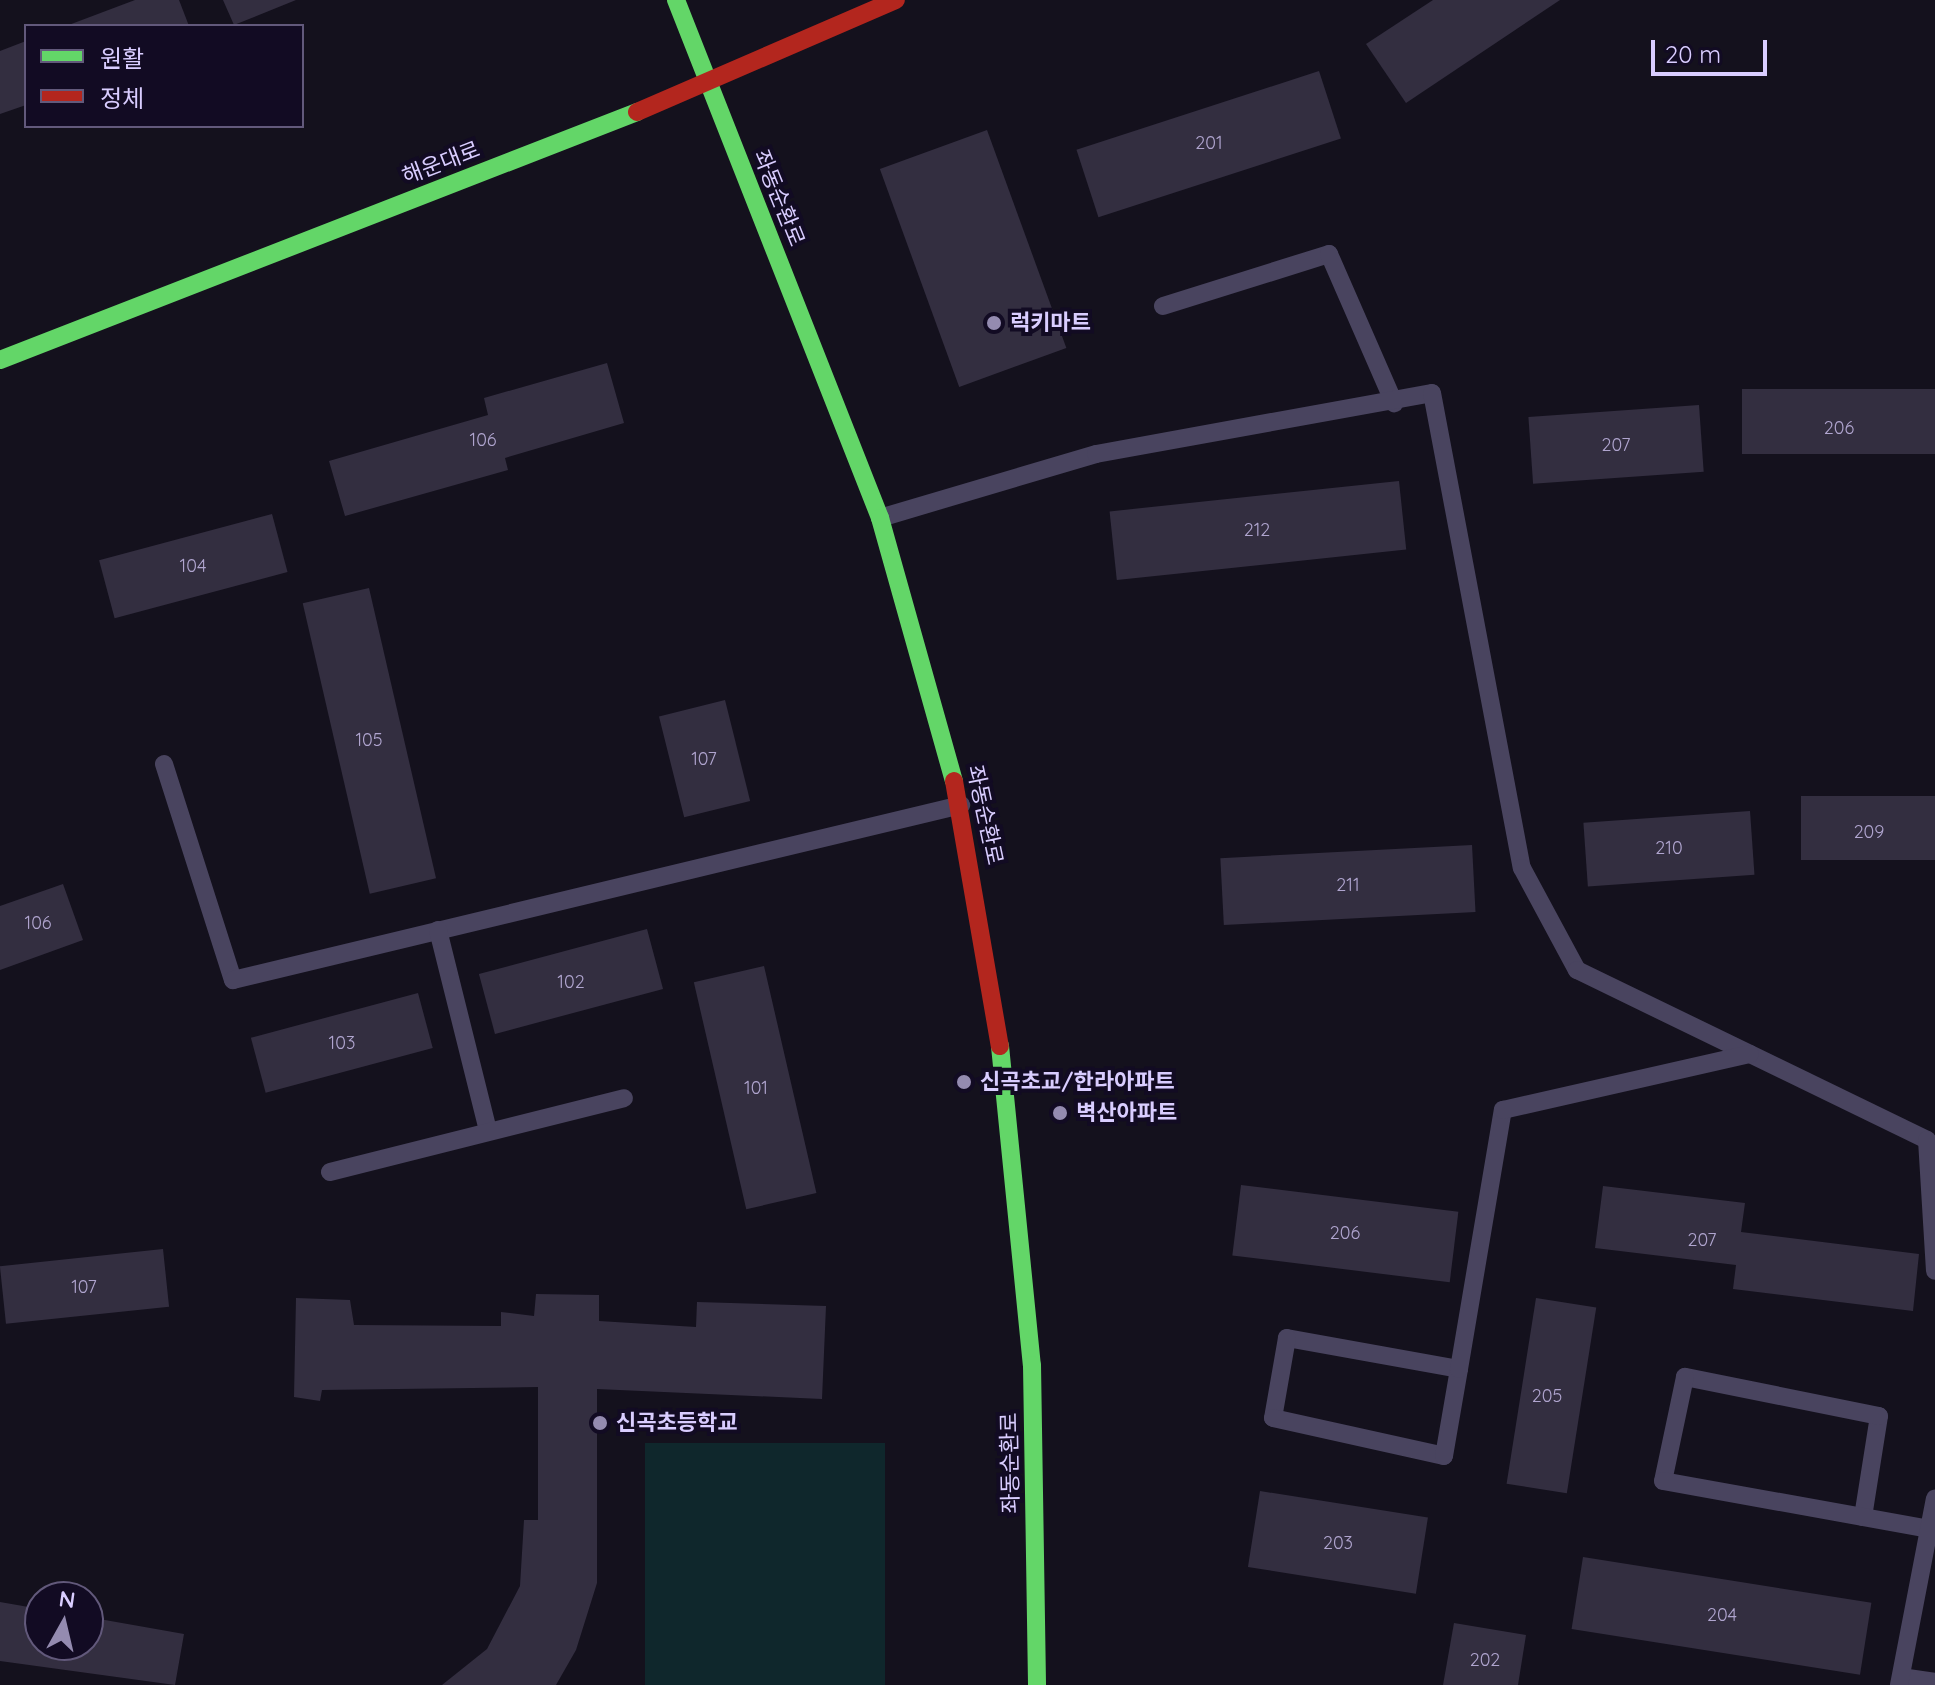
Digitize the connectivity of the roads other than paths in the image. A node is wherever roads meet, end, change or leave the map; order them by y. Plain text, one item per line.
1 (676, 0) edge
2 (896, 0) edge
3 (708, 85) junction
4 (1163, 306) dead end
5 (0, 360) edge
6 (1394, 403) junction
7 (880, 518) junction
8 (164, 764) dead end
9 (961, 805) junction
10 (438, 930) junction
11 (1750, 1054) junction
12 (624, 1098) dead end
13 (488, 1130) junction
14 (330, 1172) dead end
15 (1935, 1271) edge
16 (1459, 1369) junction
17 (1935, 1498) edge
18 (1863, 1517) junction
19 (1929, 1529) junction
20 (1900, 1681) edge
21 (1935, 1682) edge
22 (1037, 1685) edge

1 - 3 street, 좌동순환로
2 - 3 street, 해운대로
3 - 5 street, 해운대로
3 - 7 street, 좌동순환로
4 - 6 lane
6 - 7 lane
6 - 11 lane
7 - 9 street, 좌동순환로
8 - 10 lane
9 - 10 lane
9 - 22 street, 좌동순환로
10 - 13 lane
11 - 15 lane
11 - 16 lane
12 - 13 lane
13 - 14 lane
16 - 16 lane
17 - 19 lane
18 - 18 lane
18 - 19 lane
19 - 20 lane
20 - 21 lane

